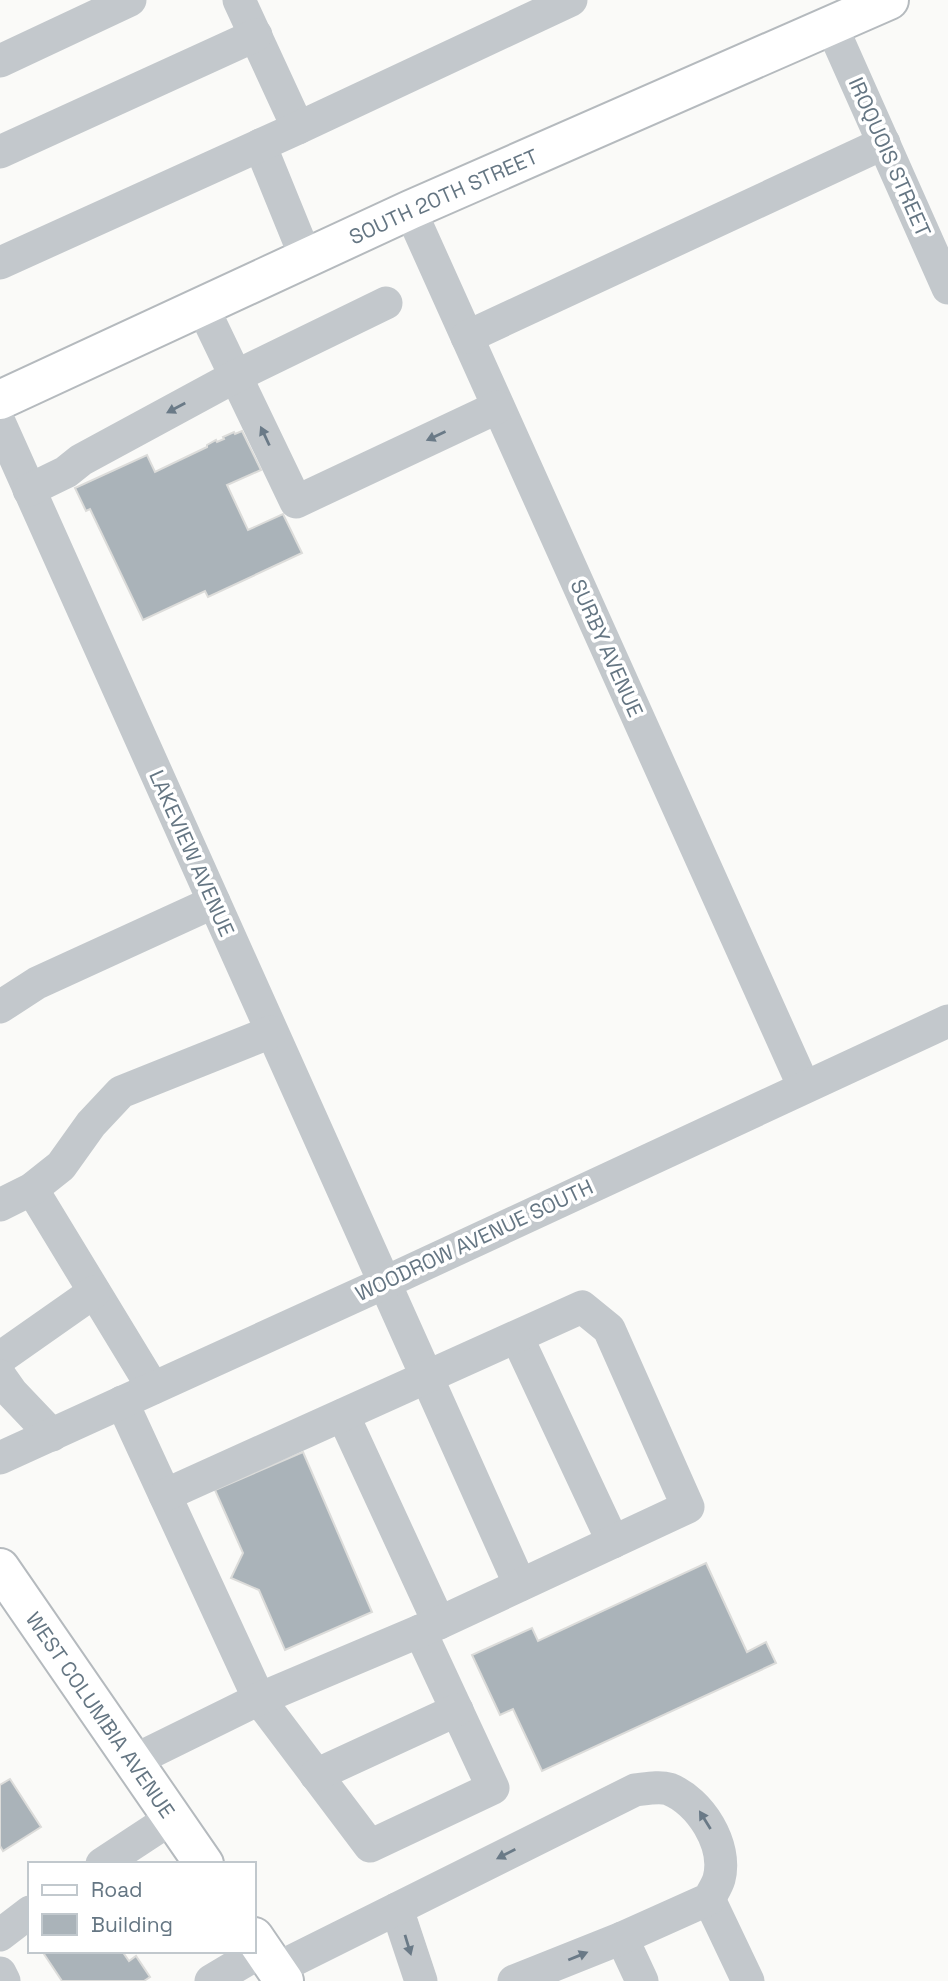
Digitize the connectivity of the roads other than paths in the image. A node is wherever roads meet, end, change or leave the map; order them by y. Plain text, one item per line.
1 (130, 0) edge
2 (239, 0) edge
3 (571, 0) edge
4 (889, 0) edge
5 (831, 25) junction
6 (256, 35) junction
7 (0, 61) edge
8 (298, 128) junction
9 (884, 143) junction
10 (260, 145) junction
11 (0, 152) edge
12 (410, 210) junction
13 (306, 258) junction
14 (0, 263) edge
15 (948, 289) edge
16 (386, 303) dead end
17 (202, 306) junction
18 (467, 337) junction
19 (236, 376) junction
20 (0, 400) edge
21 (498, 407) junction
22 (0, 424) edge
23 (29, 490) junction
24 (214, 902) junction
25 (0, 1007) edge
26 (948, 1021) edge
27 (271, 1032) junction
28 (804, 1087) junction
29 (32, 1189) junction
30 (0, 1205) edge
31 (384, 1283) junction
32 (94, 1292) junction
33 (517, 1337) junction
34 (0, 1358) edge
35 (0, 1376) edge
36 (426, 1377) junction
37 (153, 1388) junction
38 (122, 1402) junction
39 (343, 1415) junction
40 (52, 1435) junction
41 (0, 1458) edge
42 (165, 1495) junction
43 (613, 1542) junction
44 (0, 1568) edge
45 (520, 1585) junction
46 (429, 1627) junction
47 (259, 1699) junction
48 (457, 1710) junction
49 (133, 1761) junction
50 (316, 1775) junction
51 (172, 1818) junction
52 (105, 1862) edge
53 (203, 1862) edge
54 (709, 1899) junction
55 (397, 1909) junction
56 (28, 1914) edge
57 (0, 1935) edge
58 (622, 1938) junction
59 (269, 1959) edge
60 (0, 1973) edge
61 (4, 1981) edge
62 (211, 1981) edge
63 (421, 1981) edge
64 (514, 1981) edge
65 (642, 1981) edge
66 (748, 1981) edge

1 - 7 street
2 - 6 street
3 - 8 street
4 - 5 main road, SOUTH 20TH STREET
5 - 9 street, IROQUOIS STREET
5 - 12 main road, SOUTH 20TH STREET
6 - 8 street
6 - 11 street
8 - 10 street
9 - 15 street, IROQUOIS STREET
9 - 18 street
10 - 13 street
10 - 14 street
12 - 13 main road, SOUTH 20TH STREET
12 - 18 street, SURBY AVENUE
13 - 17 main road, SOUTH 20TH STREET
16 - 19 street
17 - 19 street
17 - 20 main road, SOUTH 20TH STREET
18 - 21 street, SURBY AVENUE
21 -> 19 street
19 -> 23 street
21 - 28 street, SURBY AVENUE
22 - 23 street, LAKEVIEW AVENUE
23 - 24 street, LAKEVIEW AVENUE
24 - 25 street
24 - 27 street, LAKEVIEW AVENUE
26 - 28 street, WOODROW AVENUE SOUTH
27 - 29 street
27 - 31 street, LAKEVIEW AVENUE
28 - 31 street, WOODROW AVENUE SOUTH
29 - 30 street
29 - 32 street
31 - 36 street, LAKEVIEW AVENUE
31 - 37 street, WOODROW AVENUE SOUTH
32 - 34 street
32 - 37 street
33 - 36 street
33 - 43 street
33 - 43 street
35 - 40 street
36 - 39 street
36 - 45 street, LAKEVIEW AVENUE
37 - 38 street, WOODROW AVENUE SOUTH
38 - 40 street, WOODROW AVENUE SOUTH
38 - 42 street
39 - 42 street
39 - 46 street
40 - 41 street, WOODROW AVENUE SOUTH
42 - 47 street
43 - 45 street
44 - 49 main road, WEST COLUMBIA AVENUE
45 - 46 street
46 - 47 street
46 - 48 street
47 - 49 street
47 - 50 street
48 - 50 street
48 - 50 street
49 - 51 main road, WEST COLUMBIA AVENUE
51 - 52 street
51 - 53 main road, WEST COLUMBIA AVENUE
54 -> 55 street
54 - 58 street
54 - 66 street
55 - 59 street
55 -> 63 street
56 - 57 street
64 -> 58 street
58 - 65 street
59 - 62 street
60 - 61 street

